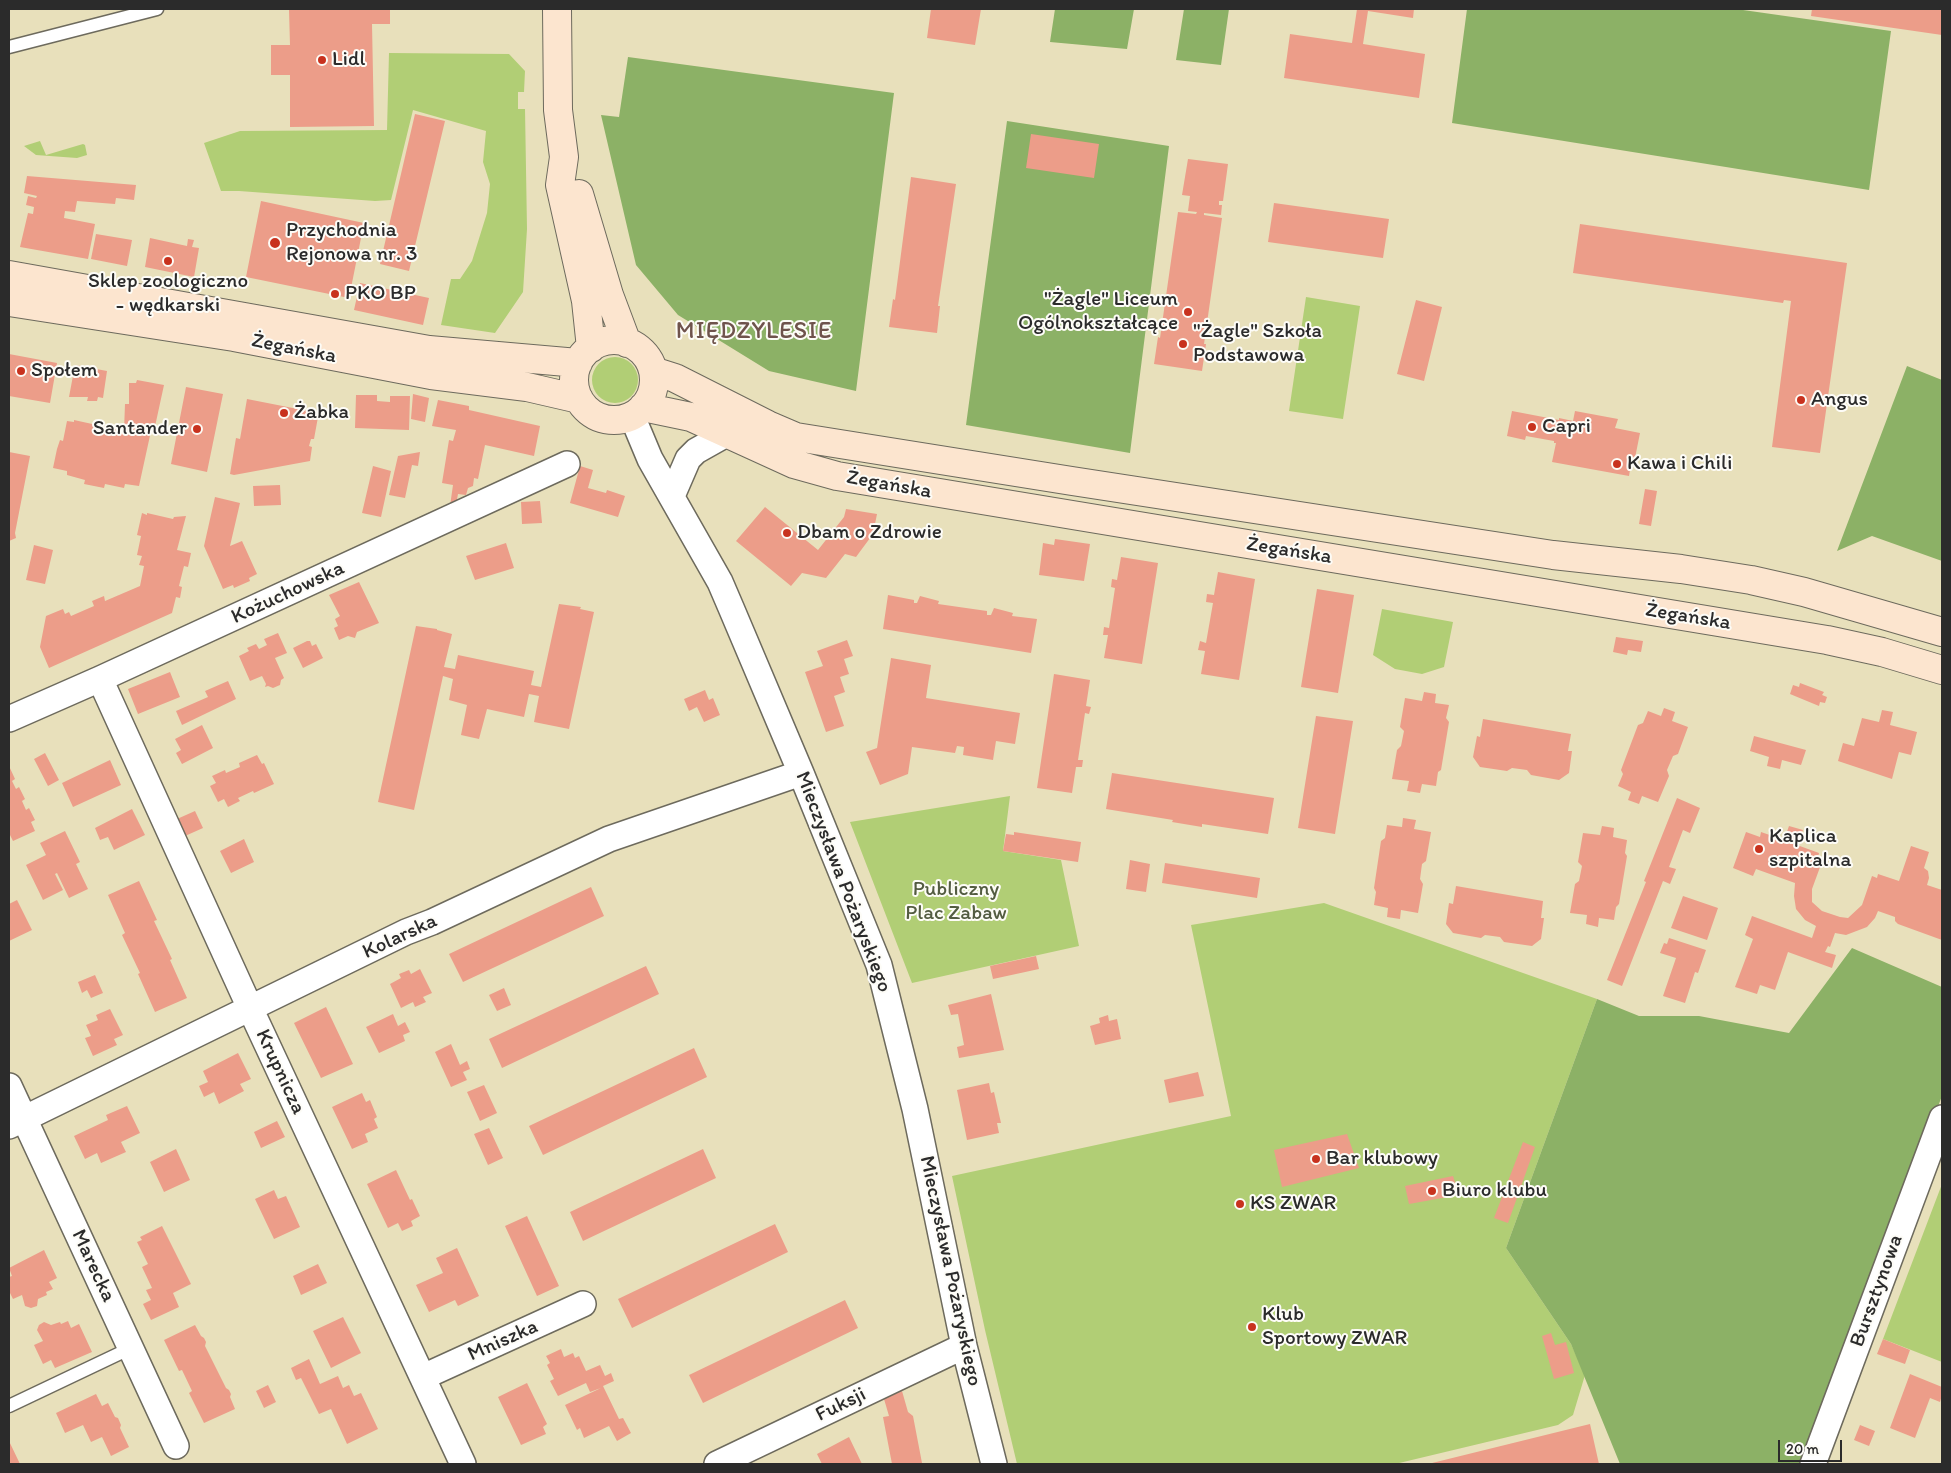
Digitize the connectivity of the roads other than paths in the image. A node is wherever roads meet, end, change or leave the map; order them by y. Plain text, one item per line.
1 (157, 9) edge
2 (557, 9) edge
3 (9, 47) edge
4 (564, 158) junction
5 (9, 275) edge
6 (9, 302) edge
7 (627, 343) junction
8 (584, 355) junction
9 (653, 371) junction
10 (579, 399) junction
11 (637, 412) junction
12 (728, 433) junction
13 (567, 464) dead end
14 (672, 496) junction
15 (1942, 632) edge
16 (1942, 670) edge
17 (100, 679) junction
18 (9, 718) edge
19 (801, 773) junction
20 (250, 1008) junction
21 (9, 1086) edge
22 (1942, 1118) edge
23 (16, 1122) edge
24 (584, 1304) dead end
25 (964, 1346) junction
26 (131, 1348) junction
27 (422, 1377) junction
28 (9, 1406) edge
29 (176, 1446) dead end
30 (463, 1464) edge
31 (718, 1464) edge
32 (994, 1464) edge
33 (1813, 1464) edge

1 - 3 lane
2 - 4 street
4 - 7 street
4 - 8 street
5 - 8 street, Żegańska
6 - 10 street, Żegańska
7 - 8 street
7 - 9 street
8 - 10 street
9 - 11 street
9 - 15 street, Żegańska
10 - 11 street
11 - 12 street, Żegańska
11 - 14 street, Mieczysława Pożaryskiego
12 - 14 street
12 - 16 street, Żegańska
13 - 17 street, Kożuchowska
14 - 19 street, Mieczysława Pożaryskiego
17 - 18 street, Kożuchowska
17 - 20 street, Krupnicza
19 - 20 street, Kolarska
19 - 25 street, Mieczysława Pożaryskiego
20 - 23 street, Kolarska
20 - 27 street, Krupnicza
21 - 23 street, Marecka
22 - 33 street, Bursztynowa
23 - 26 street, Marecka
24 - 27 street, Mniszka
25 - 31 street, Fuksji
25 - 32 street, Mieczysława Pożaryskiego
26 - 28 lane
26 - 29 street, Marecka
27 - 30 street, Krupnicza

